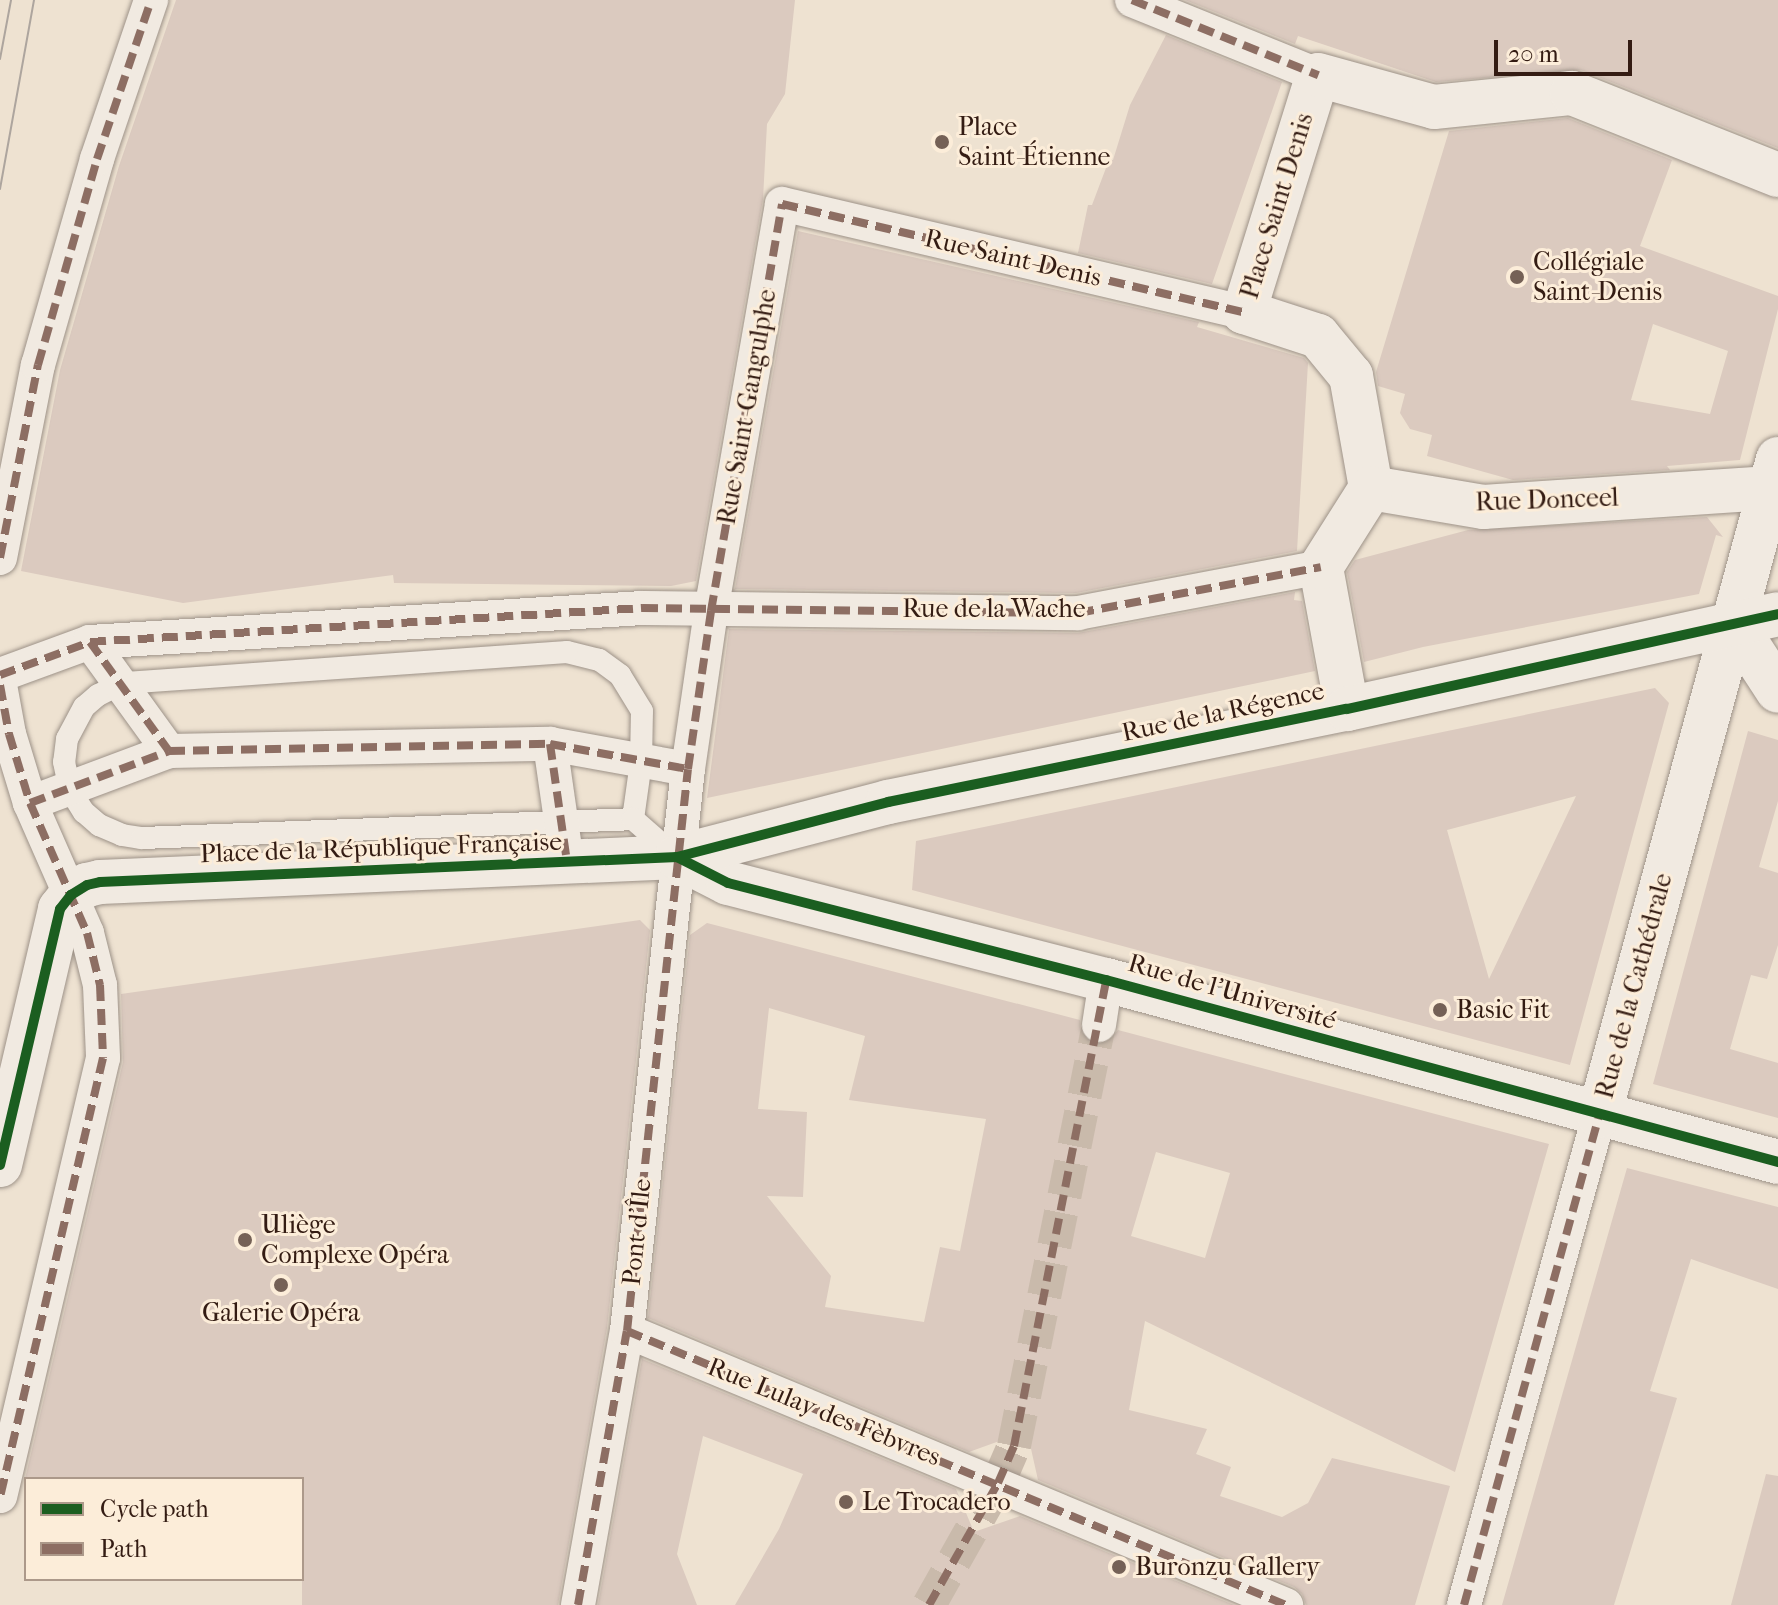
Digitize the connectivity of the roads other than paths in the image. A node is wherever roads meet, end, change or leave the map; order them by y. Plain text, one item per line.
1 (151, 0) edge
2 (1132, 0) edge
3 (1318, 75) junction
4 (1778, 175) edge
5 (782, 204) joint
6 (1244, 312) junction
7 (1774, 473) edge
8 (1371, 488) junction
9 (0, 558) edge
10 (1321, 567) junction
11 (711, 611) junction
12 (1778, 614) edge
13 (1733, 622) junction
14 (90, 642) junction
15 (0, 675) edge
16 (122, 683) junction
17 (0, 685) edge
18 (1778, 691) edge
19 (1347, 709) junction
20 (550, 744) junction
21 (169, 751) junction
22 (641, 762) junction
23 (688, 769) junction
24 (70, 790) junction
25 (30, 803) junction
26 (633, 819) junction
27 (564, 842) junction
28 (677, 857) junction
29 (79, 890) junction
30 (1106, 980) junction
31 (1099, 1025) tunnel mouth
32 (1599, 1116) junction
33 (1778, 1162) edge
34 (0, 1165) edge
35 (627, 1331) junction
36 (0, 1496) edge
37 (578, 1605) edge
38 (1286, 1605) edge
39 (1464, 1605) edge

1 - 9 street
2 - 3 street
3 - 4 street
3 - 6 street, Place Saint Denis
5 - 6 street, Rue Saint-Denis
5 - 11 street, Rue Saint-Gangulphe
6 - 8 street, Place Saint Denis
7 - 8 street, Rue Donceel
7 - 13 street, Rue de la Cathédrale
8 - 10 street
10 - 11 street, Rue de la Wache
10 - 19 street
11 - 14 street
11 - 23 street
12 - 13 street, Rue de la Régence
13 - 18 street
13 - 19 street, Rue de la Régence
13 - 32 street, Rue de la Cathédrale
14 - 15 street
14 - 16 street
16 - 21 street
16 - 22 lane
16 - 24 lane
17 - 25 street
19 - 28 street, Rue de la Régence
20 - 21 street
20 - 22 street
20 - 27 street
21 - 24 street
22 - 23 street
22 - 26 lane
23 - 28 street
24 - 25 street
24 - 27 lane
25 - 29 street
26 - 27 lane
26 - 28 lane
27 - 28 street, Place de la République Française
27 - 29 street, Place de la République Française
28 - 30 street, Rue de l'Université
28 - 35 street, Pont d'Île
29 - 34 street
29 - 36 street
30 - 31 street
30 - 32 street, Rue de l'Université
32 - 33 street, Rue de l'Université
32 - 39 street, Rue de la Cathédrale
35 - 37 street, Pont d'Île
35 - 38 street, Rue Lulay des Fèbvres

